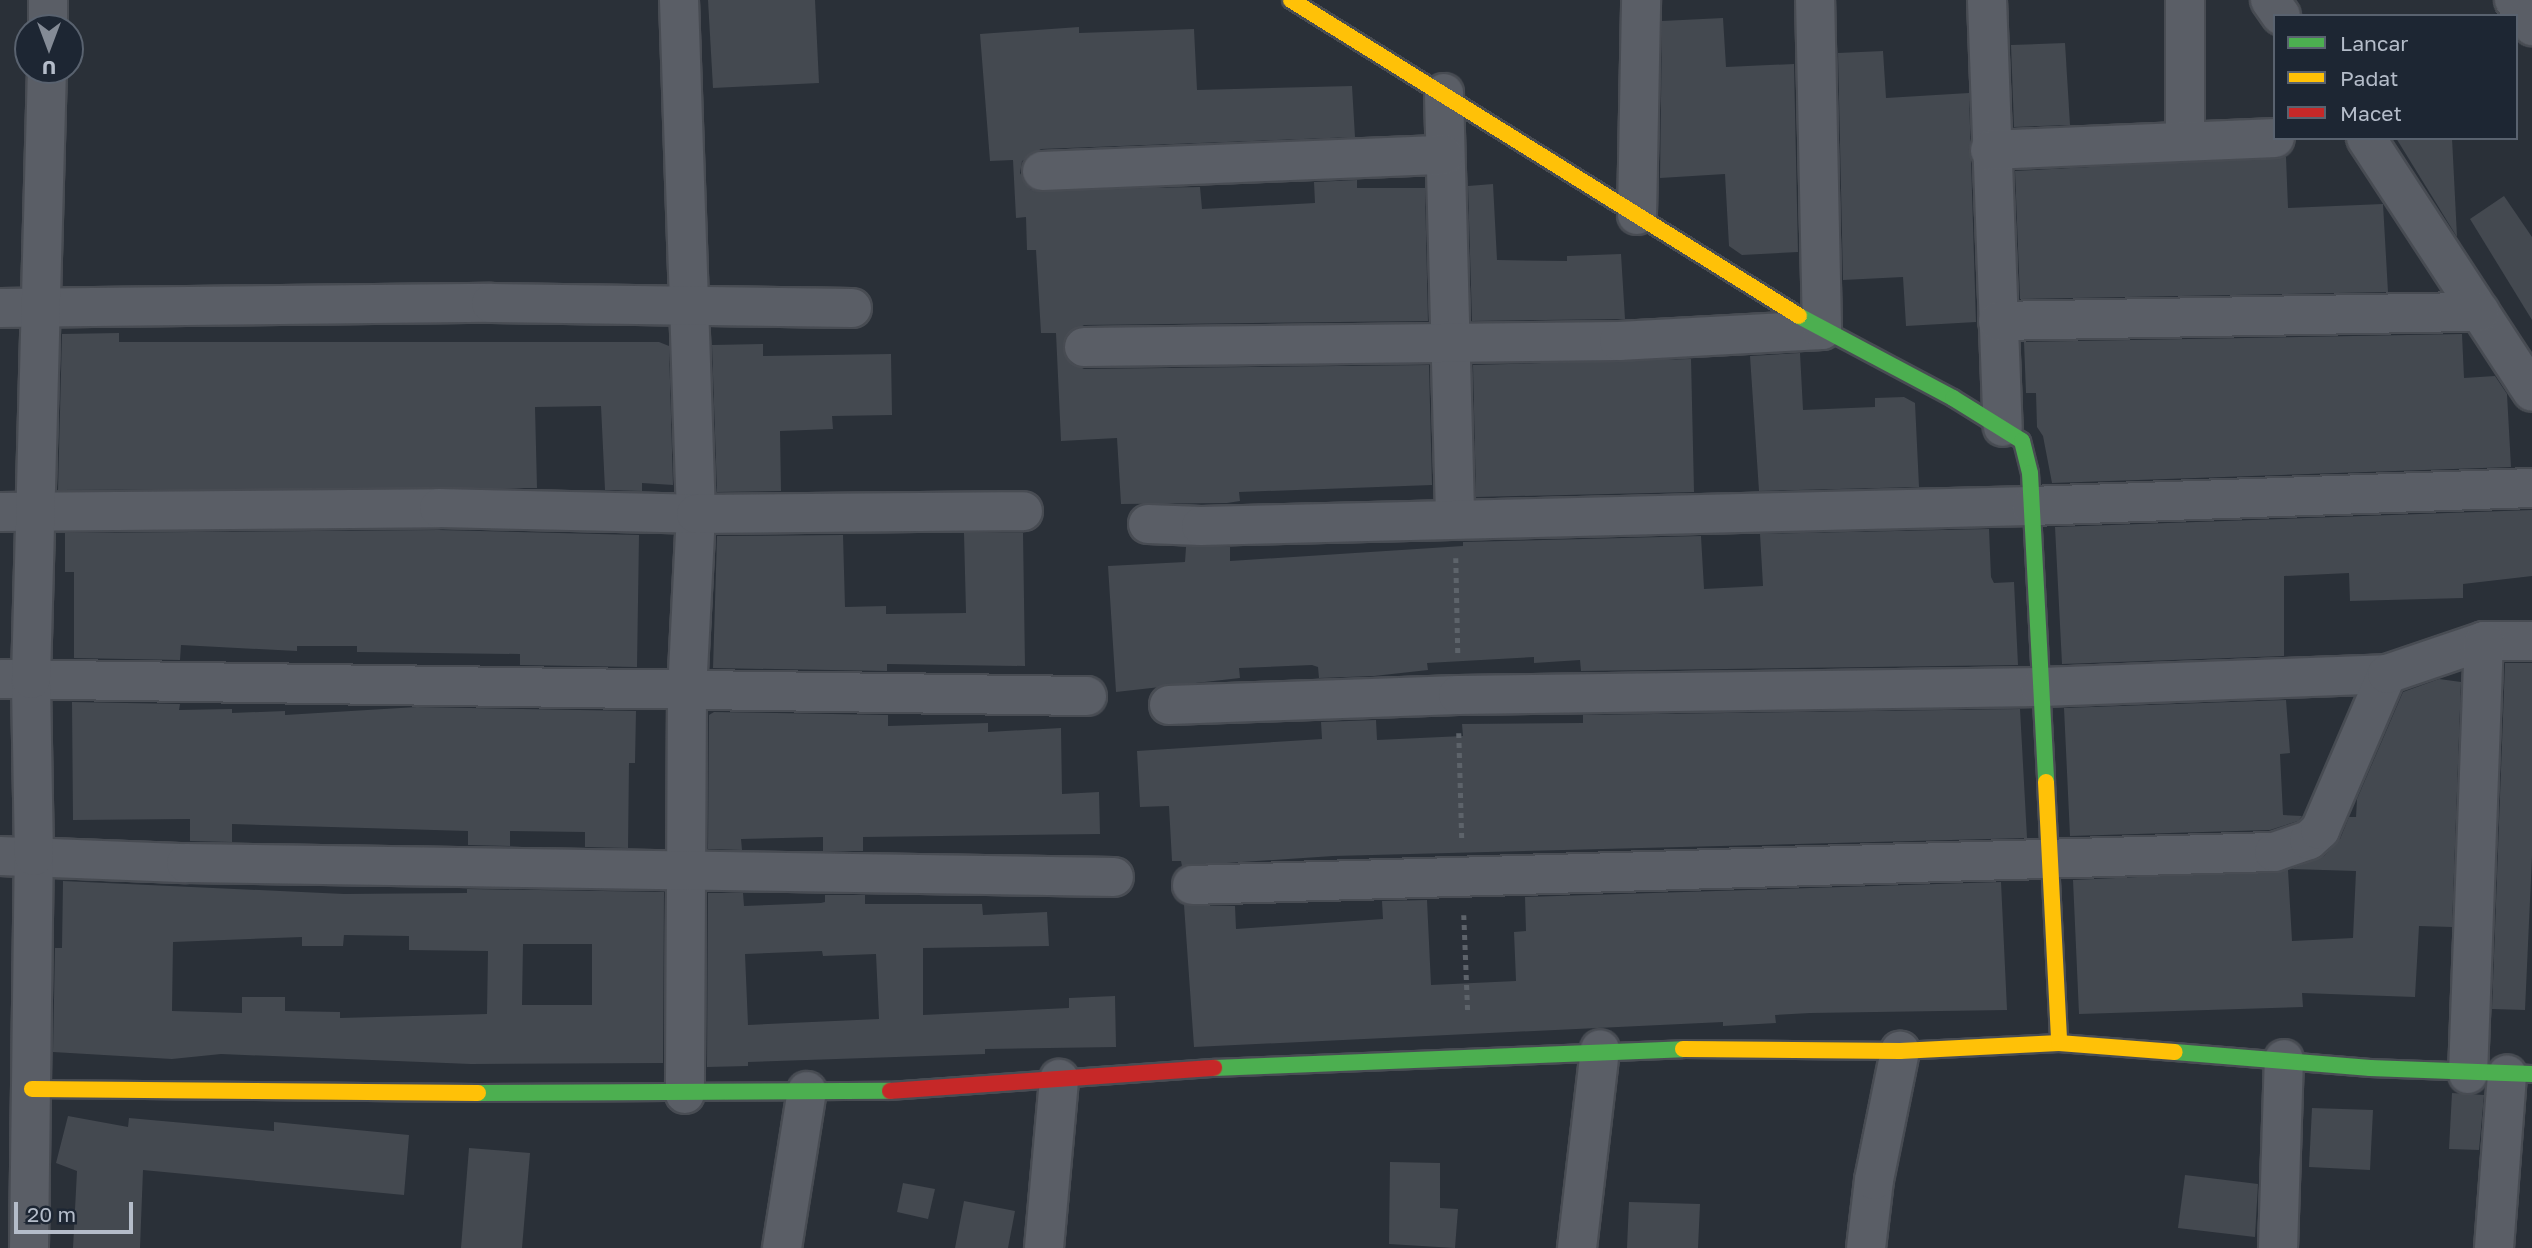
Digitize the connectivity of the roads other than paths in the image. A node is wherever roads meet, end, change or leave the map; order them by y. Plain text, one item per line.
1 (679, 0) edge
2 (1291, 0) edge
3 (1641, 0) edge
4 (1815, 0) edge
5 (1987, 0) edge
6 (2185, 0) edge
7 (2514, 0) edge
8 (2532, 26) edge
9 (47, 84) edge
10 (1444, 93) junction
11 (2273, 138) edge
12 (2185, 140) junction
13 (2367, 140) edge
14 (1990, 149) junction
15 (1444, 155) junction
16 (1042, 171) dead end
17 (1637, 215) junction
18 (692, 306) junction
19 (0, 308) edge
20 (852, 308) dead end
21 (40, 309) junction
22 (2480, 312) junction
23 (1998, 321) junction
24 (1822, 330) junction
25 (1450, 342) junction
26 (1084, 347) dead end
27 (2532, 392) edge
28 (2003, 427) junction
29 (2532, 488) edge
30 (2031, 506) junction
31 (1023, 511) dead end
32 (18, 512) edge
33 (696, 514) junction
34 (1455, 518) junction
35 (1148, 524) dead end
36 (2484, 641) junction
37 (2532, 641) edge
38 (2387, 674) junction
39 (15, 679) edge
40 (2040, 687) junction
41 (687, 693) junction
42 (1087, 696) dead end
43 (1169, 705) dead end
44 (17, 856) edge
45 (2049, 862) junction
46 (688, 868) junction
47 (1114, 877) dead end
48 (1192, 885) dead end
49 (2059, 1043) junction
50 (1600, 1049) junction
51 (1900, 1051) junction
52 (2284, 1059) junction
53 (2469, 1074) junction
54 (2519, 1074) edge
55 (1059, 1079) junction
56 (807, 1091) junction
57 (685, 1094) junction
58 (21, 1097) edge
59 (29, 1248) edge
60 (782, 1248) edge
61 (1044, 1248) edge
62 (1577, 1248) edge
63 (1866, 1248) edge
64 (2278, 1248) edge
65 (2494, 1248) edge

1 - 18 street
2 - 10 street
3 - 17 street
4 - 24 street
5 - 14 street
6 - 12 street
7 - 8 street
9 - 21 street
10 - 15 street
10 - 17 street
11 - 12 street
12 - 14 street
13 - 22 street
14 - 23 street
15 - 16 street
15 - 25 street
17 - 24 street
18 - 20 street
18 - 21 street
18 - 33 street
19 - 21 street
21 - 32 street
22 - 23 street
22 - 27 street
23 - 28 street
24 - 25 street
24 - 28 street
25 - 26 street
25 - 34 street
28 - 30 street
29 - 30 street
30 - 34 street
30 - 40 street
31 - 33 street
32 - 33 street
32 - 39 street
33 - 41 street
34 - 35 street
36 - 37 street
36 - 38 street
36 - 53 street
38 - 40 street
38 - 45 street
39 - 41 street
39 - 44 street
40 - 43 street
40 - 45 street
41 - 42 street
41 - 46 street
44 - 46 street
44 - 58 street
45 - 48 street
45 - 49 street
46 - 47 street
46 - 57 street
49 - 51 street
49 - 52 street
50 - 51 street
50 - 55 street
50 - 62 street
51 - 63 street
52 - 53 street
52 - 64 street
53 - 54 street
54 - 65 street
55 - 56 street
55 - 61 street
56 - 57 street
56 - 60 street
57 - 58 street
58 - 59 street

